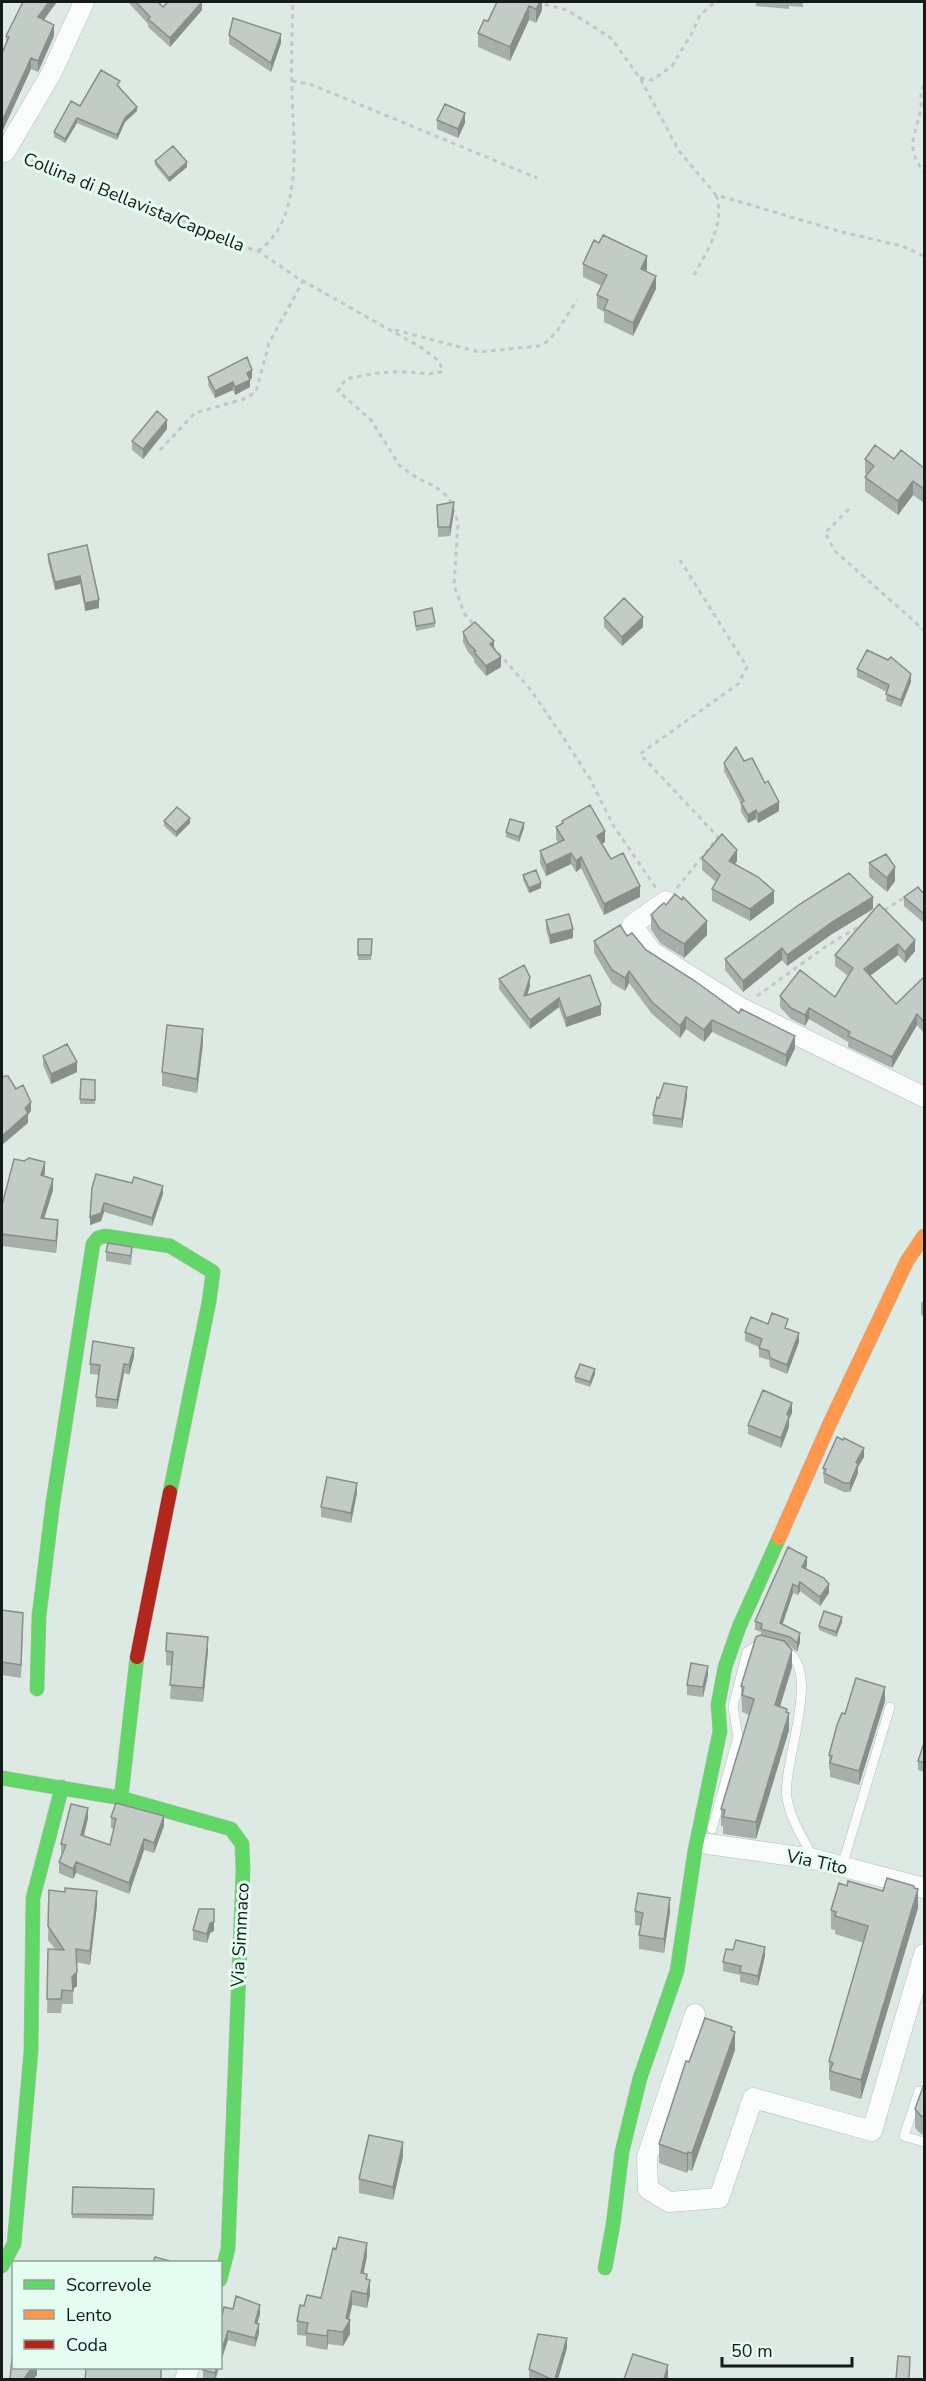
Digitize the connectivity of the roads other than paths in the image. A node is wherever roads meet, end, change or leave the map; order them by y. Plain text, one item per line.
1 (84, 2) edge
2 (5, 152) road end
3 (666, 901) edge
4 (924, 1097) edge
5 (924, 1236) edge
6 (37, 1689) dead end
7 (890, 1707) dead end
8 (2, 1778) edge
9 (62, 1787) junction
10 (121, 1798) junction
11 (708, 1844) joint
12 (814, 1859) junction
13 (842, 1866) junction
14 (924, 1888) edge
15 (924, 1954) edge
16 (695, 2014) dead end
17 (924, 2093) edge
18 (924, 2142) edge
19 (2, 2266) edge
20 (605, 2268) dead end
21 (222, 2272) edge

1 - 2 street
3 - 4 street
5 - 20 street
6 - 10 street
7 - 13 lane
8 - 9 street, Via Simmaco
9 - 10 street, Via Simmaco
9 - 19 street
10 - 21 street, Via Simmaco
11 - 12 street, Via Tito
11 - 12 lane
12 - 13 street, Via Tito
13 - 14 street, Via Tito
15 - 16 street
17 - 18 lane

